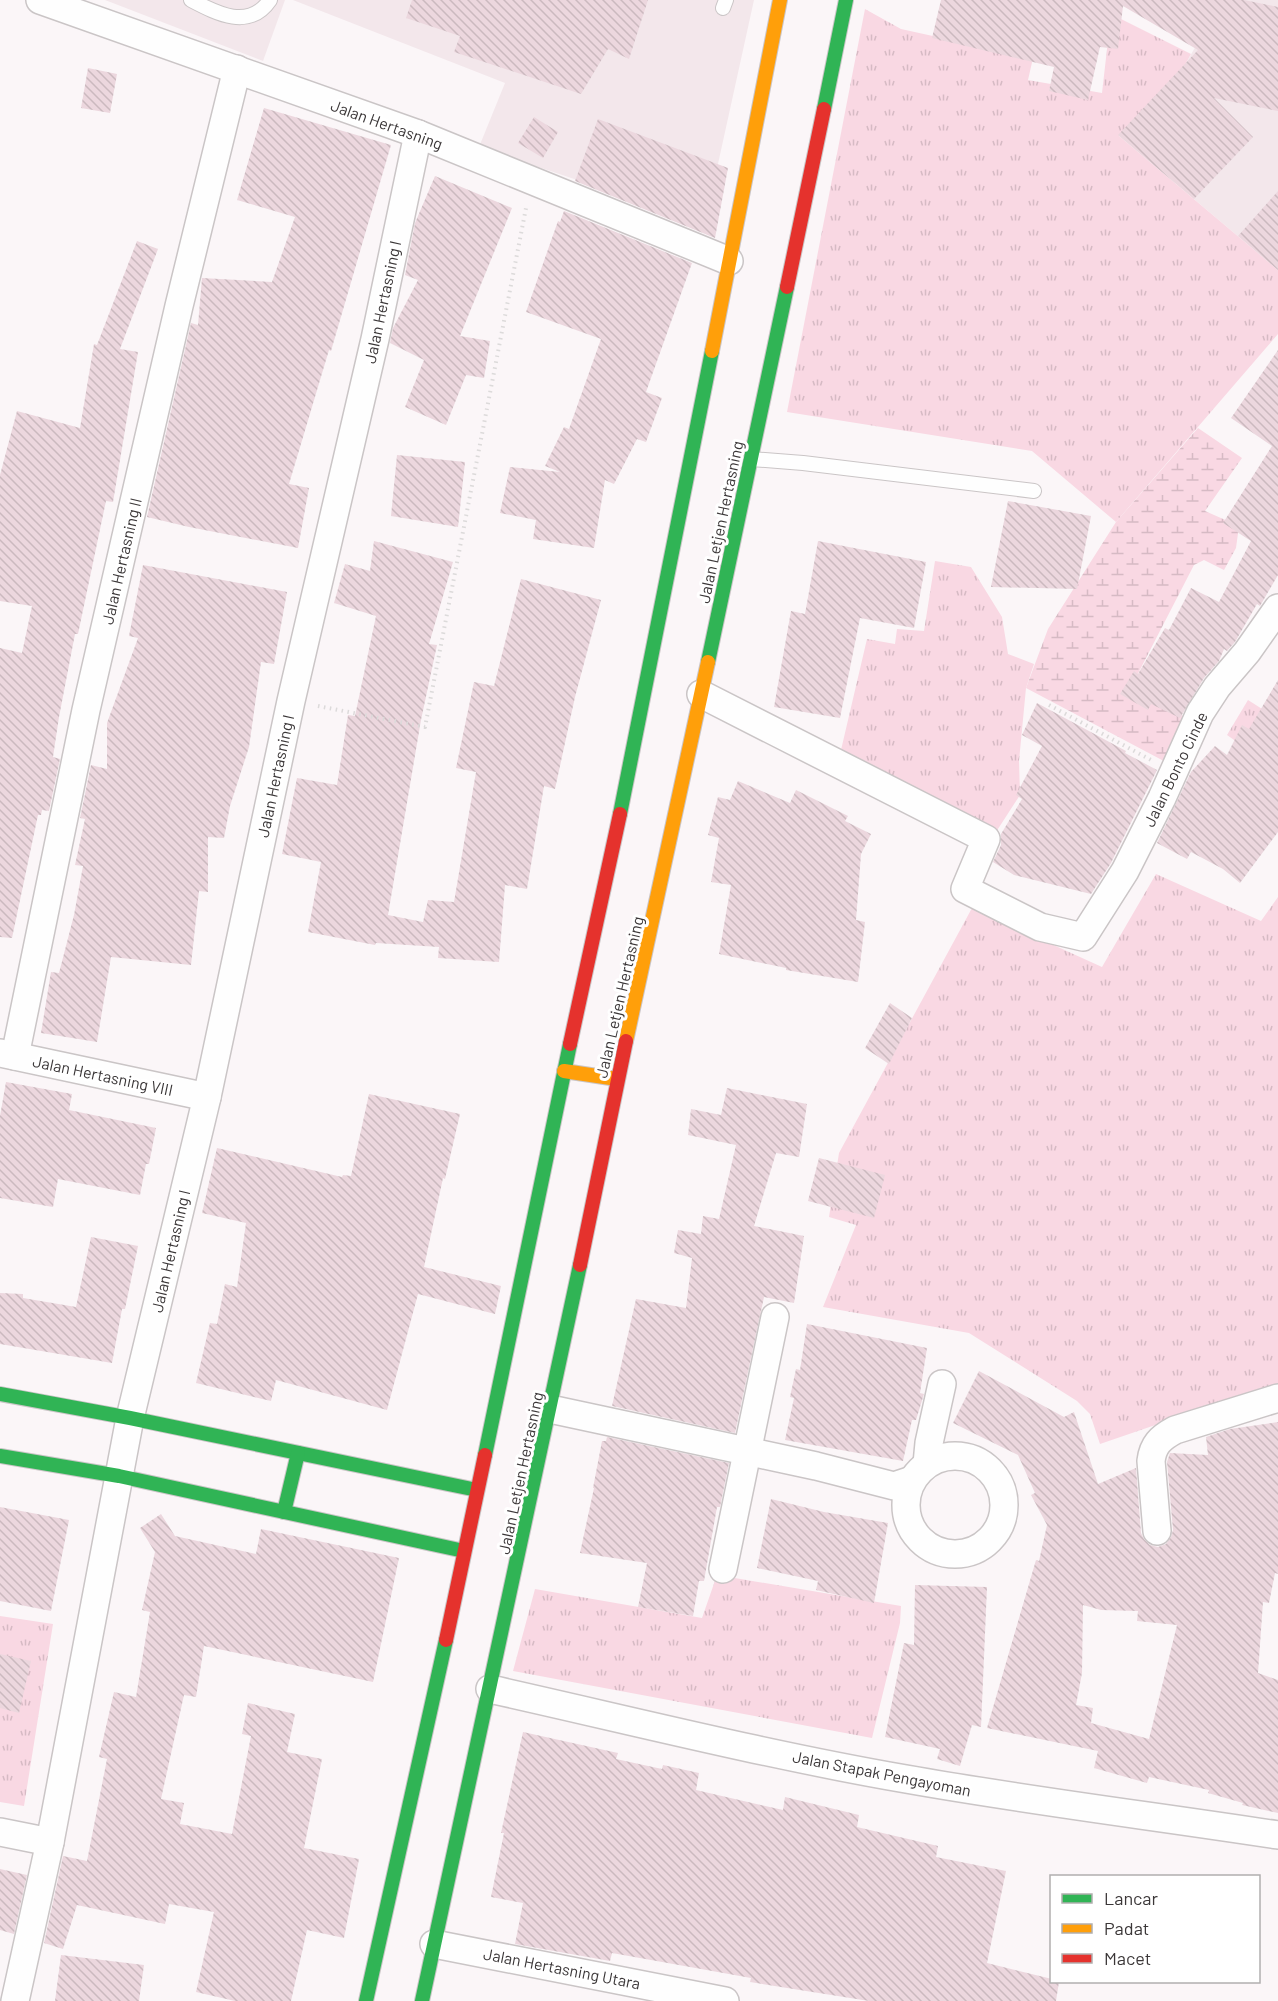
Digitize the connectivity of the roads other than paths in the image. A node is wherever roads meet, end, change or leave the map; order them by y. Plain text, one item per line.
1 (40, 0) edge
2 (191, 0) edge
3 (222, 0) edge
4 (270, 0) edge
5 (780, 0) edge
6 (846, 0) edge
7 (218, 14) junction
8 (237, 69) junction
9 (418, 134) junction
10 (729, 261) junction
11 (751, 459) junction
12 (1034, 491) dead end
13 (1278, 608) edge
14 (701, 694) junction
15 (7, 1055) edge
16 (564, 1071) junction
17 (617, 1079) junction
18 (207, 1098) junction
19 (775, 1317) dead end
20 (942, 1384) dead end
21 (0, 1394) edge
22 (1278, 1398) edge
23 (550, 1409) junction
24 (130, 1418) junction
25 (747, 1452) junction
26 (298, 1453) junction
27 (0, 1456) edge
28 (119, 1476) junction
29 (477, 1490) junction
30 (284, 1512) junction
31 (1157, 1531) dead end
32 (464, 1551) junction
33 (723, 1569) dead end
34 (490, 1689) junction
35 (0, 1832) edge
36 (1278, 1834) edge
37 (50, 1842) junction
38 (434, 1944) junction
39 (690, 1997) edge
40 (15, 2001) edge
41 (366, 2001) edge
42 (422, 2001) edge
43 (725, 2001) edge

1 - 8 street, Jalan Hertasning
2 - 7 lane
3 - 7 lane
4 - 7 lane
5 - 10 main road
6 - 11 main road, Jalan Letjen Hertasning
8 - 9 street, Jalan Hertasning
8 - 15 street, Jalan Hertasning II
9 - 10 street, Jalan Hertasning
9 - 18 street, Jalan Hertasning I
10 - 16 main road
11 - 12 lane
11 - 14 main road, Jalan Letjen Hertasning
13 - 14 street, Jalan Bonto Cinde
14 - 17 main road, Jalan Letjen Hertasning
15 - 18 street, Jalan Hertasning VIII
16 - 17 main road
16 - 29 main road
17 - 23 main road, Jalan Letjen Hertasning
18 - 24 street, Jalan Hertasning I
19 - 25 street
20 - 25 street
21 - 24 main road
22 - 31 street
23 - 25 street
23 - 34 main road, Jalan Letjen Hertasning
24 - 26 main road
24 - 28 street, Jalan Hertasning I
25 - 33 street
26 - 29 main road
26 - 30 main road
27 - 28 main road
28 - 30 main road
28 - 37 street, Jalan Hertasning I
29 - 32 main road
30 - 32 main road
32 - 41 main road
34 - 36 street, Jalan Stapak Pengayoman
34 - 38 main road, Jalan Letjen Hertasning
35 - 37 street
37 - 40 street, Jalan Hertasning I
38 - 39 street, Jalan Hertasning Utara
38 - 42 main road, Jalan Letjen Hertasning
39 - 43 street, Jalan Hertasning Utara

